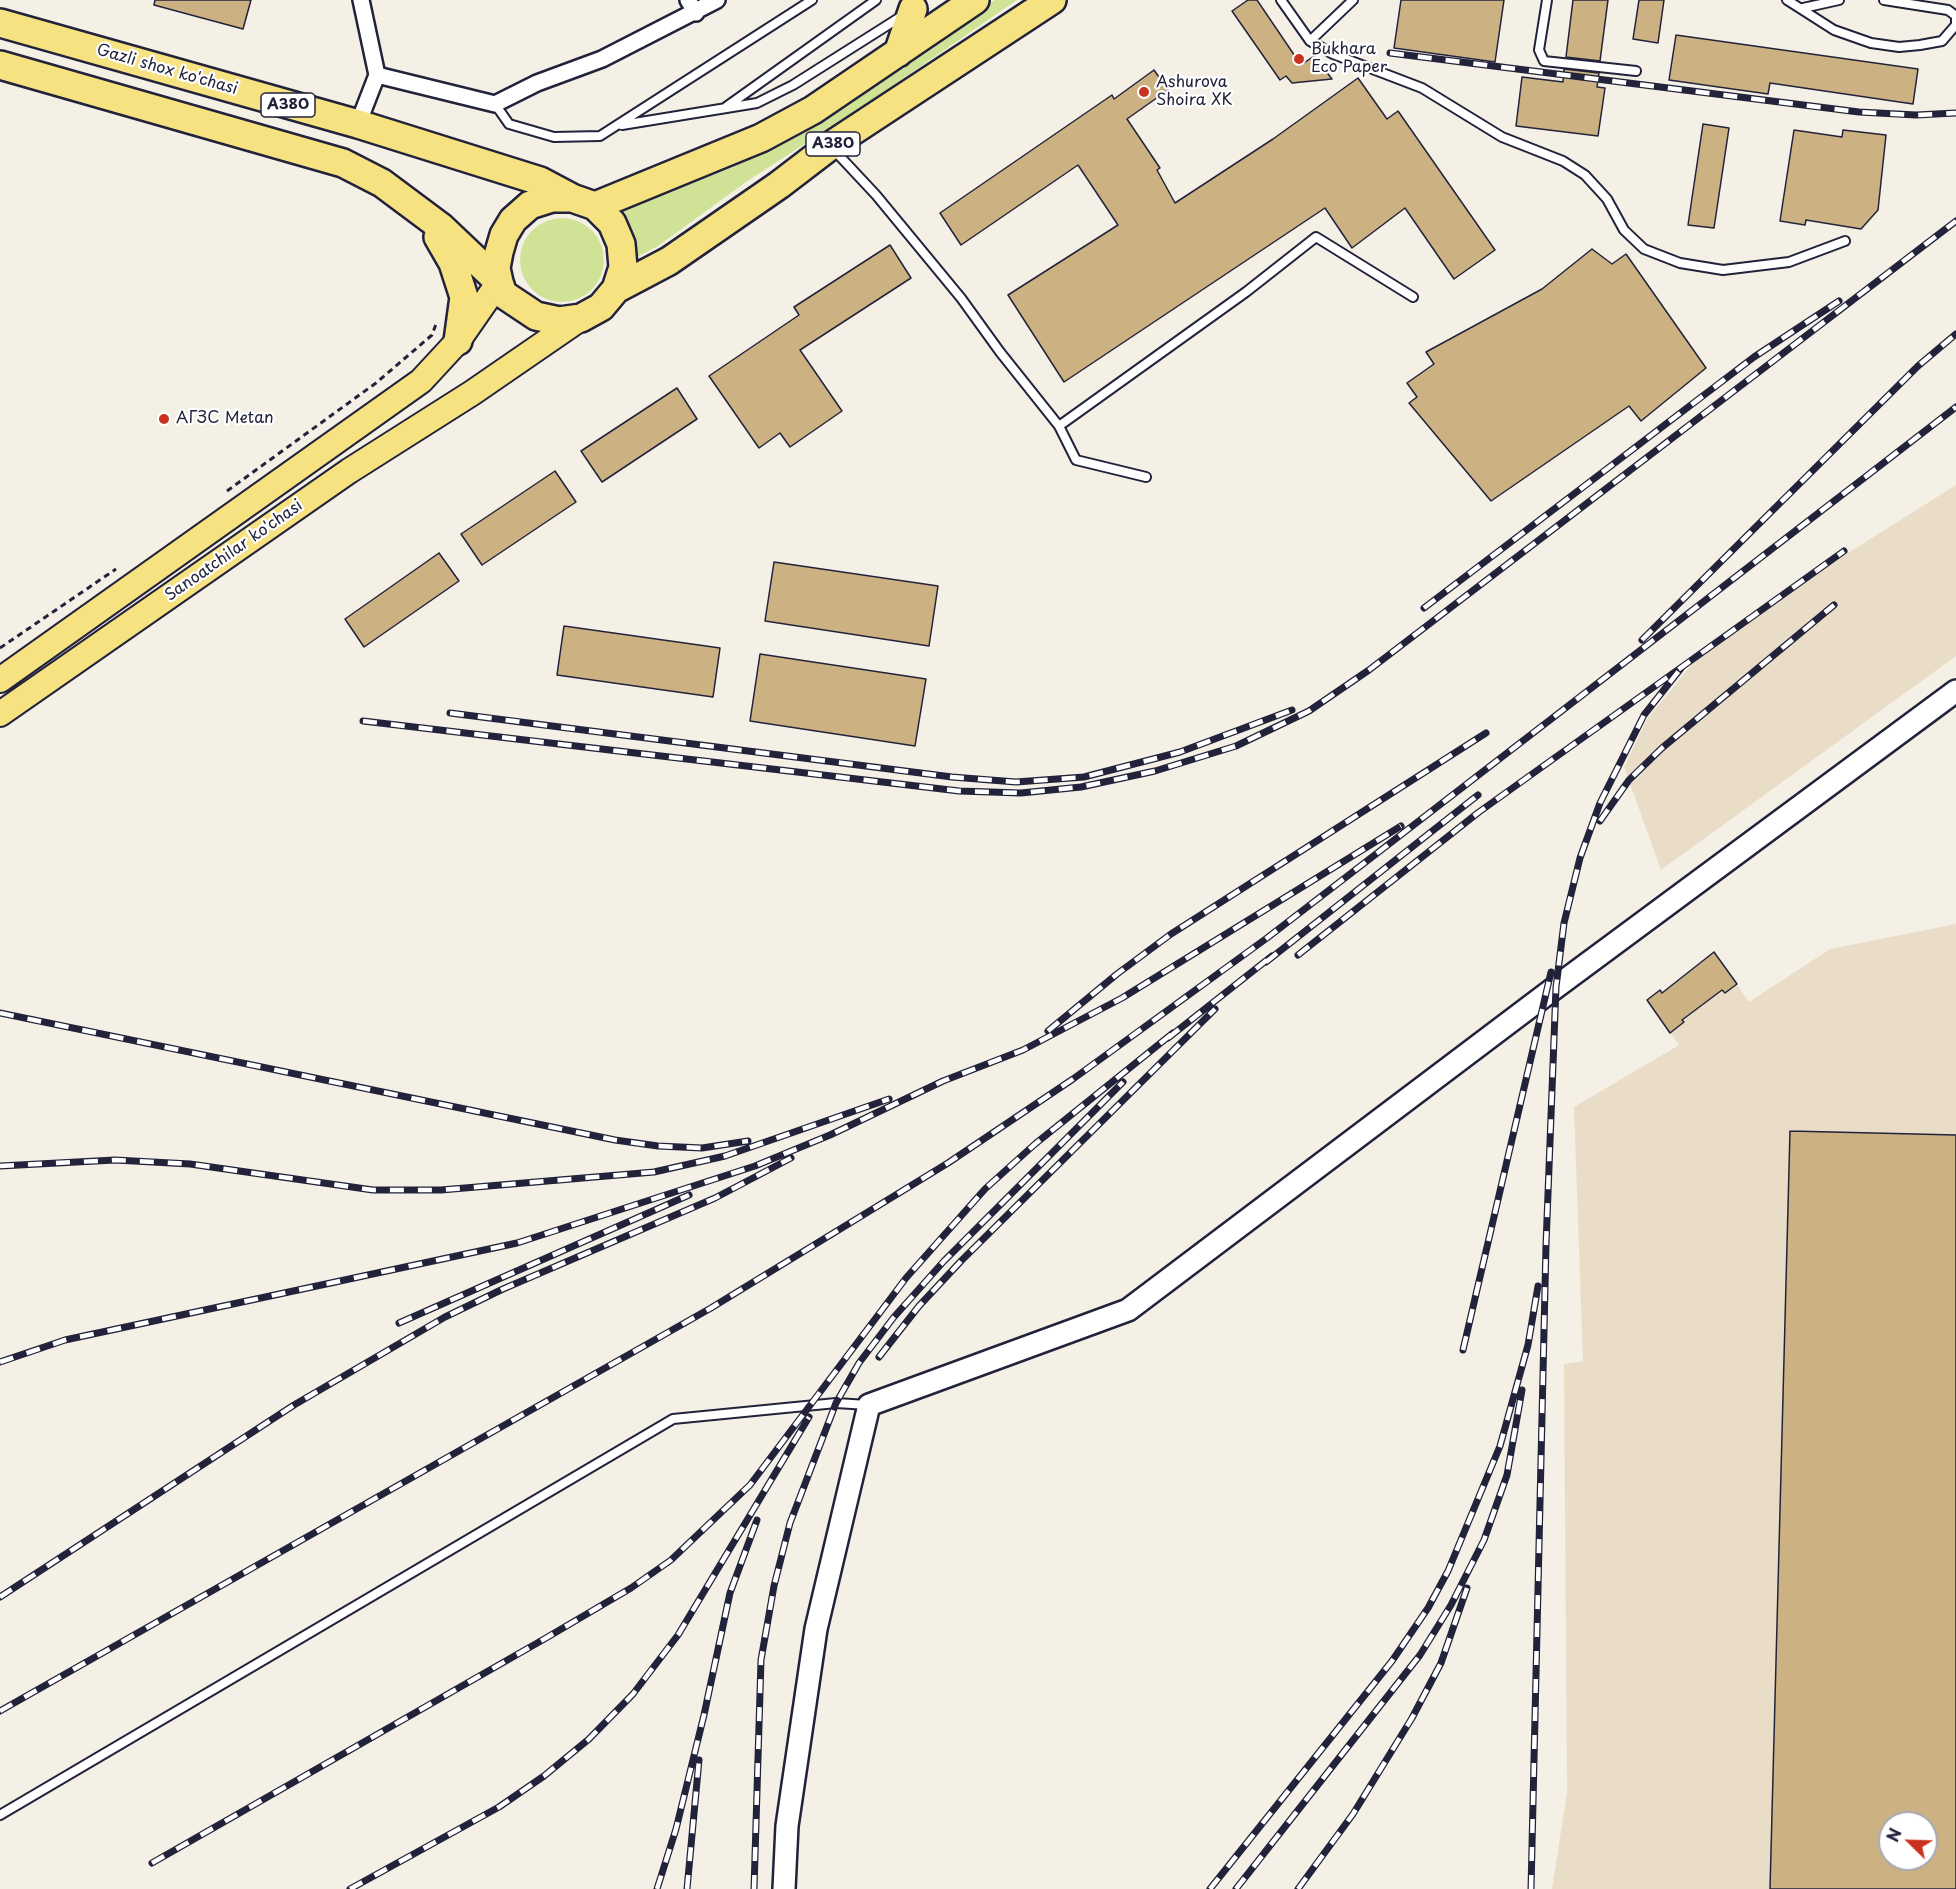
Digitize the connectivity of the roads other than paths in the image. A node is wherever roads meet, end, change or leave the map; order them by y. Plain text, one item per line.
1 (361, 0) edge
2 (717, 0) edge
3 (812, 0) edge
4 (876, 0) edge
5 (975, 0) edge
6 (1052, 0) edge
7 (1281, 0) edge
8 (1353, 0) edge
9 (1547, 0) edge
10 (1787, 0) edge
11 (1839, 0) edge
12 (1884, 0) edge
13 (914, 4) edge
14 (692, 6) edge
15 (1803, 9) junction
16 (0, 23) edge
17 (1310, 41) junction
18 (898, 53) junction
19 (0, 65) edge
20 (1636, 71) dead end
21 (377, 75) junction
22 (495, 104) junction
23 (723, 109) junction
24 (358, 124) junction
25 (617, 126) junction
26 (830, 146) junction
27 (584, 202) junction
28 (420, 212) junction
29 (1845, 241) dead end
30 (499, 282) junction
31 (616, 289) junction
32 (1413, 297) dead end
33 (581, 318) junction
34 (458, 341) junction
35 (1059, 426) junction
36 (1146, 477) dead end
37 (0, 680) edge
38 (1956, 691) edge
39 (0, 714) edge
40 (869, 1405) junction
41 (0, 1815) edge
42 (784, 1889) edge

1 - 21 street
2 - 14 street
3 - 25 lane
4 - 23 lane
5 - 18 highway, A380
6 - 26 highway, A380
7 - 17 lane
8 - 17 lane
9 - 20 lane
10 - 15 lane
11 - 15 lane
12 - 15 lane
13 - 18 highway
13 - 23 lane
14 - 22 street
16 - 24 highway, Gazli shox ko'chasi / A380
17 - 29 lane
18 - 27 highway, A380
19 - 28 highway, A380
21 - 22 street
21 - 24 street
22 - 25 lane
23 - 25 lane
24 - 27 highway, Gazli shox ko'chasi / A380
26 - 31 highway, A380
26 - 35 lane
27 - 30 highway
27 - 31 highway
28 - 30 highway, A380
28 - 34 highway
30 - 33 highway
30 - 34 main road
31 - 33 highway
32 - 35 lane
33 - 39 main road, Sanoatchilar ko'chasi
34 - 37 main road
35 - 36 lane
38 - 40 street
40 - 41 lane
40 - 42 street

